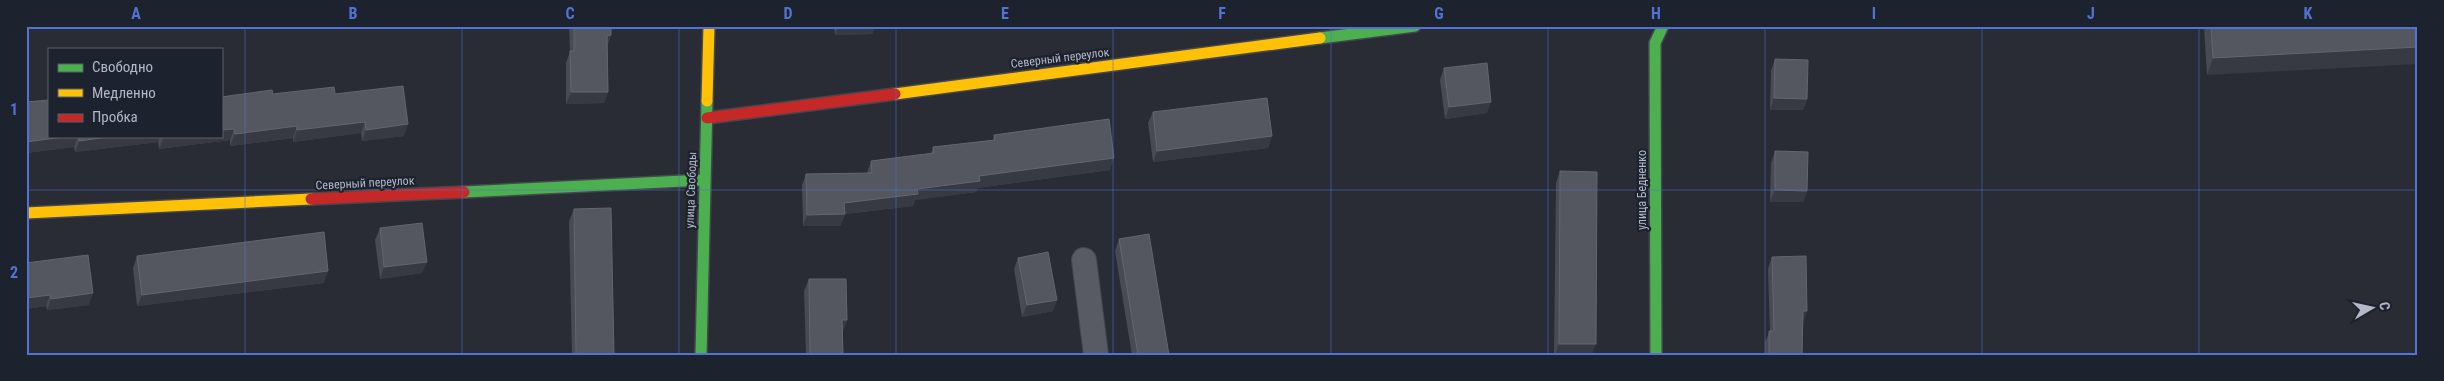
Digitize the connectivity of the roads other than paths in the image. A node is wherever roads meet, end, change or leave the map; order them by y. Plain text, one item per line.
1 (709, 26) edge
2 (1415, 26) edge
3 (1663, 26) edge
4 (707, 118) junction
5 (704, 180) junction
6 (26, 213) edge
7 (1084, 260) dead end
8 (701, 355) edge
9 (1096, 355) edge
10 (1656, 355) edge

1 - 4 street, улица Свободы
2 - 4 street, Северный переулок
3 - 10 street, улица Бедненко
4 - 5 street, улица Свободы
5 - 6 street, Северный переулок
5 - 8 street, улица Свободы
7 - 9 street

